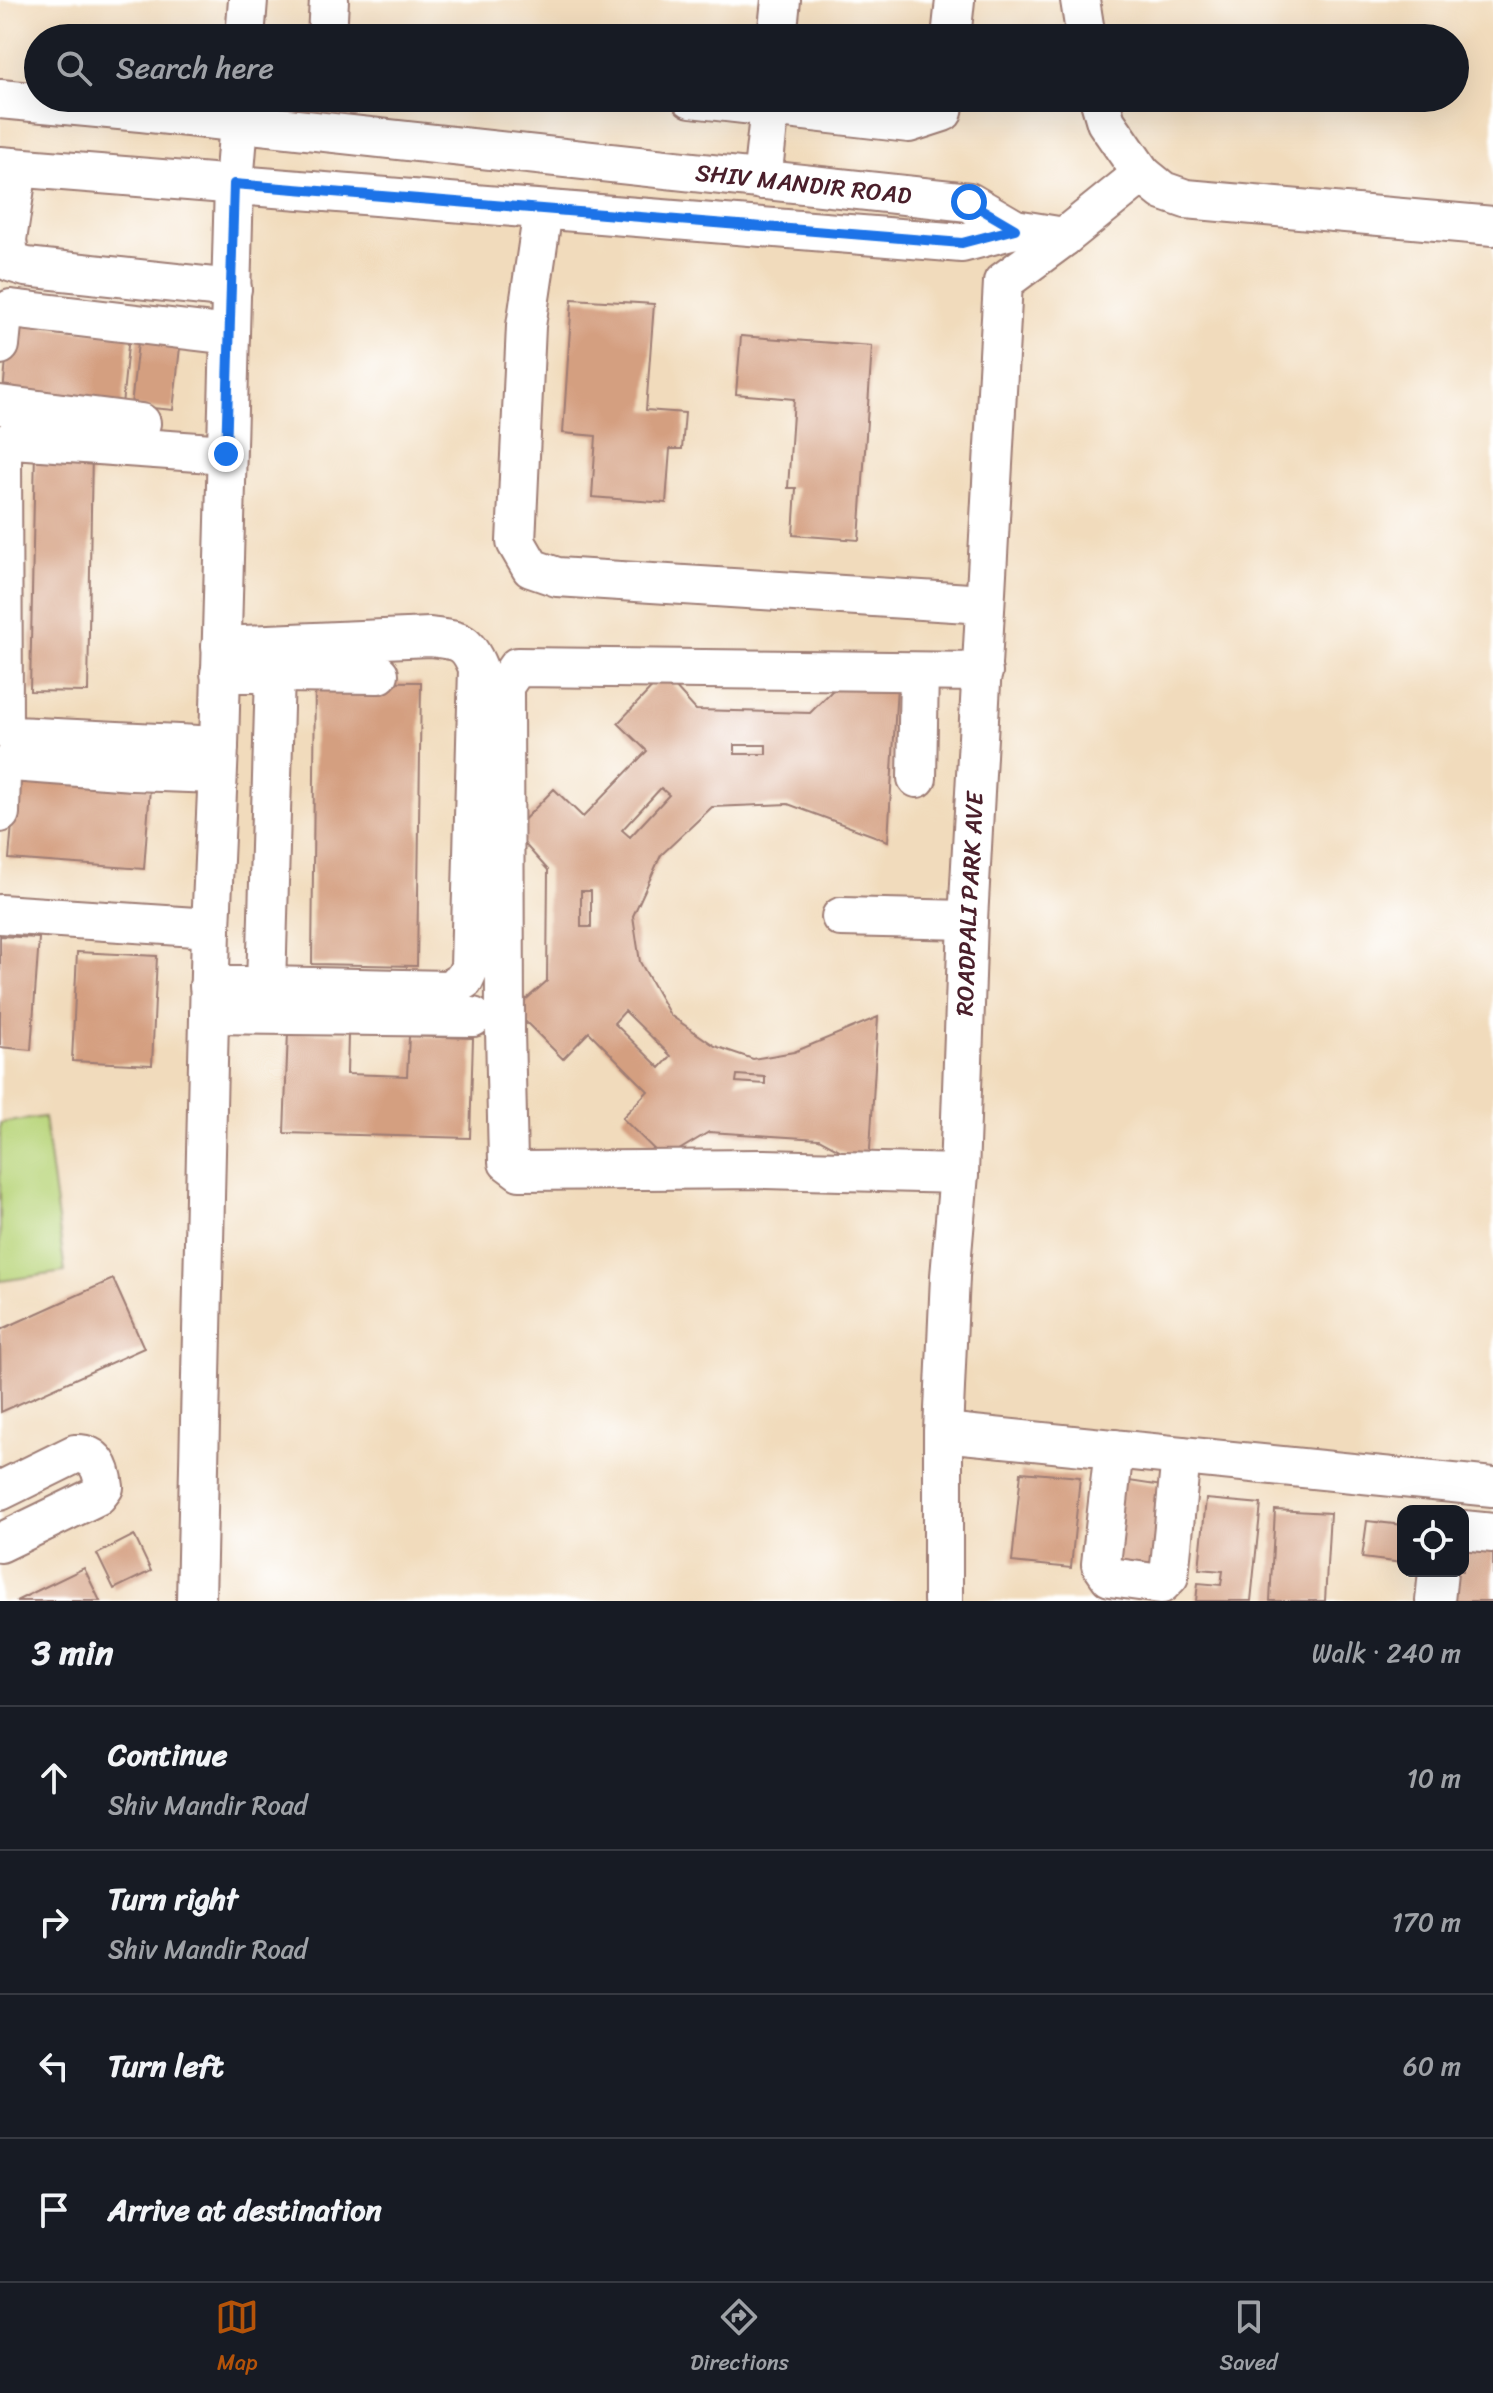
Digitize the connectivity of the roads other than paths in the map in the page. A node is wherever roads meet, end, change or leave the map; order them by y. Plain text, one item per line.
1 (248, 0) edge
2 (329, 0) edge
3 (781, 0) edge
4 (955, 0) edge
5 (1080, 0) edge
6 (246, 24) edge
7 (328, 24) edge
8 (778, 24) edge
9 (952, 24) edge
10 (1084, 24) edge
11 (0, 99) edge
12 (24, 100) edge
13 (240, 112) edge
14 (248, 112) edge
15 (770, 112) edge
16 (833, 112) edge
17 (943, 112) edge
18 (1103, 112) edge
19 (9, 167) edge
20 (1142, 174) junction
21 (762, 180) junction
22 (234, 184) junction
23 (543, 210) junction
24 (1493, 226) edge
25 (1015, 229) junction
26 (1064, 237) junction
27 (232, 289) junction
28 (230, 335) junction
29 (0, 345) edge
30 (0, 405) edge
31 (226, 443) junction
32 (985, 604) junction
33 (276, 658) junction
34 (220, 659) junction
35 (919, 672) junction
36 (983, 672) junction
37 (379, 674) dead end
38 (217, 760) junction
39 (917, 778) dead end
40 (0, 813) edge
41 (0, 914) edge
42 (841, 917) dead end
43 (968, 920) junction
44 (211, 928) junction
45 (266, 986) junction
46 (209, 1000) junction
47 (473, 1017) dead end
48 (959, 1174) junction
49 (943, 1432) junction
50 (1114, 1449) junction
51 (1181, 1456) junction
52 (1493, 1487) edge
53 (0, 1491) edge
54 (1445, 1497) edge
55 (1469, 1531) edge
56 (1493, 1533) edge
57 (0, 1543) edge
58 (1437, 1577) edge
59 (196, 1601) edge
60 (943, 1601) edge
61 (1435, 1601) edge

1 - 6 street
2 - 7 street
3 - 8 street
4 - 9 street
5 - 10 street
11 - 12 street, SHIV MANDIR ROAD
13 - 22 street
14 - 21 street, SHIV MANDIR ROAD
15 - 21 street
16 - 17 street
18 - 20 street
19 - 22 street, SHIV MANDIR ROAD
19 - 27 street
20 - 24 street
20 - 26 street
21 - 25 street, SHIV MANDIR ROAD
22 - 23 street, SHIV MANDIR ROAD
22 - 27 street
23 - 25 street, SHIV MANDIR ROAD
23 - 32 street
25 - 26 street
26 - 32 street, ROADPALI PARK AVE
27 - 28 street
28 - 29 street
28 - 31 street
30 - 31 street
31 - 34 street
31 - 38 street
32 - 36 street, ROADPALI PARK AVE
33 - 34 street
33 - 37 street
33 - 45 street
33 - 45 street
34 - 38 street
35 - 36 street
35 - 39 street
35 - 48 street
36 - 43 street, ROADPALI PARK AVE
38 - 40 street
38 - 44 street
41 - 44 street
42 - 43 street
43 - 48 street, ROADPALI PARK AVE
44 - 46 street
45 - 46 street
46 - 47 street
46 - 59 street
48 - 49 street, ROADPALI PARK AVE
49 - 50 street
49 - 60 street, ROADPALI PARK AVE
50 - 51 street
50 - 51 street
51 - 54 street
52 - 54 street
53 - 57 street
55 - 56 street
58 - 61 street

